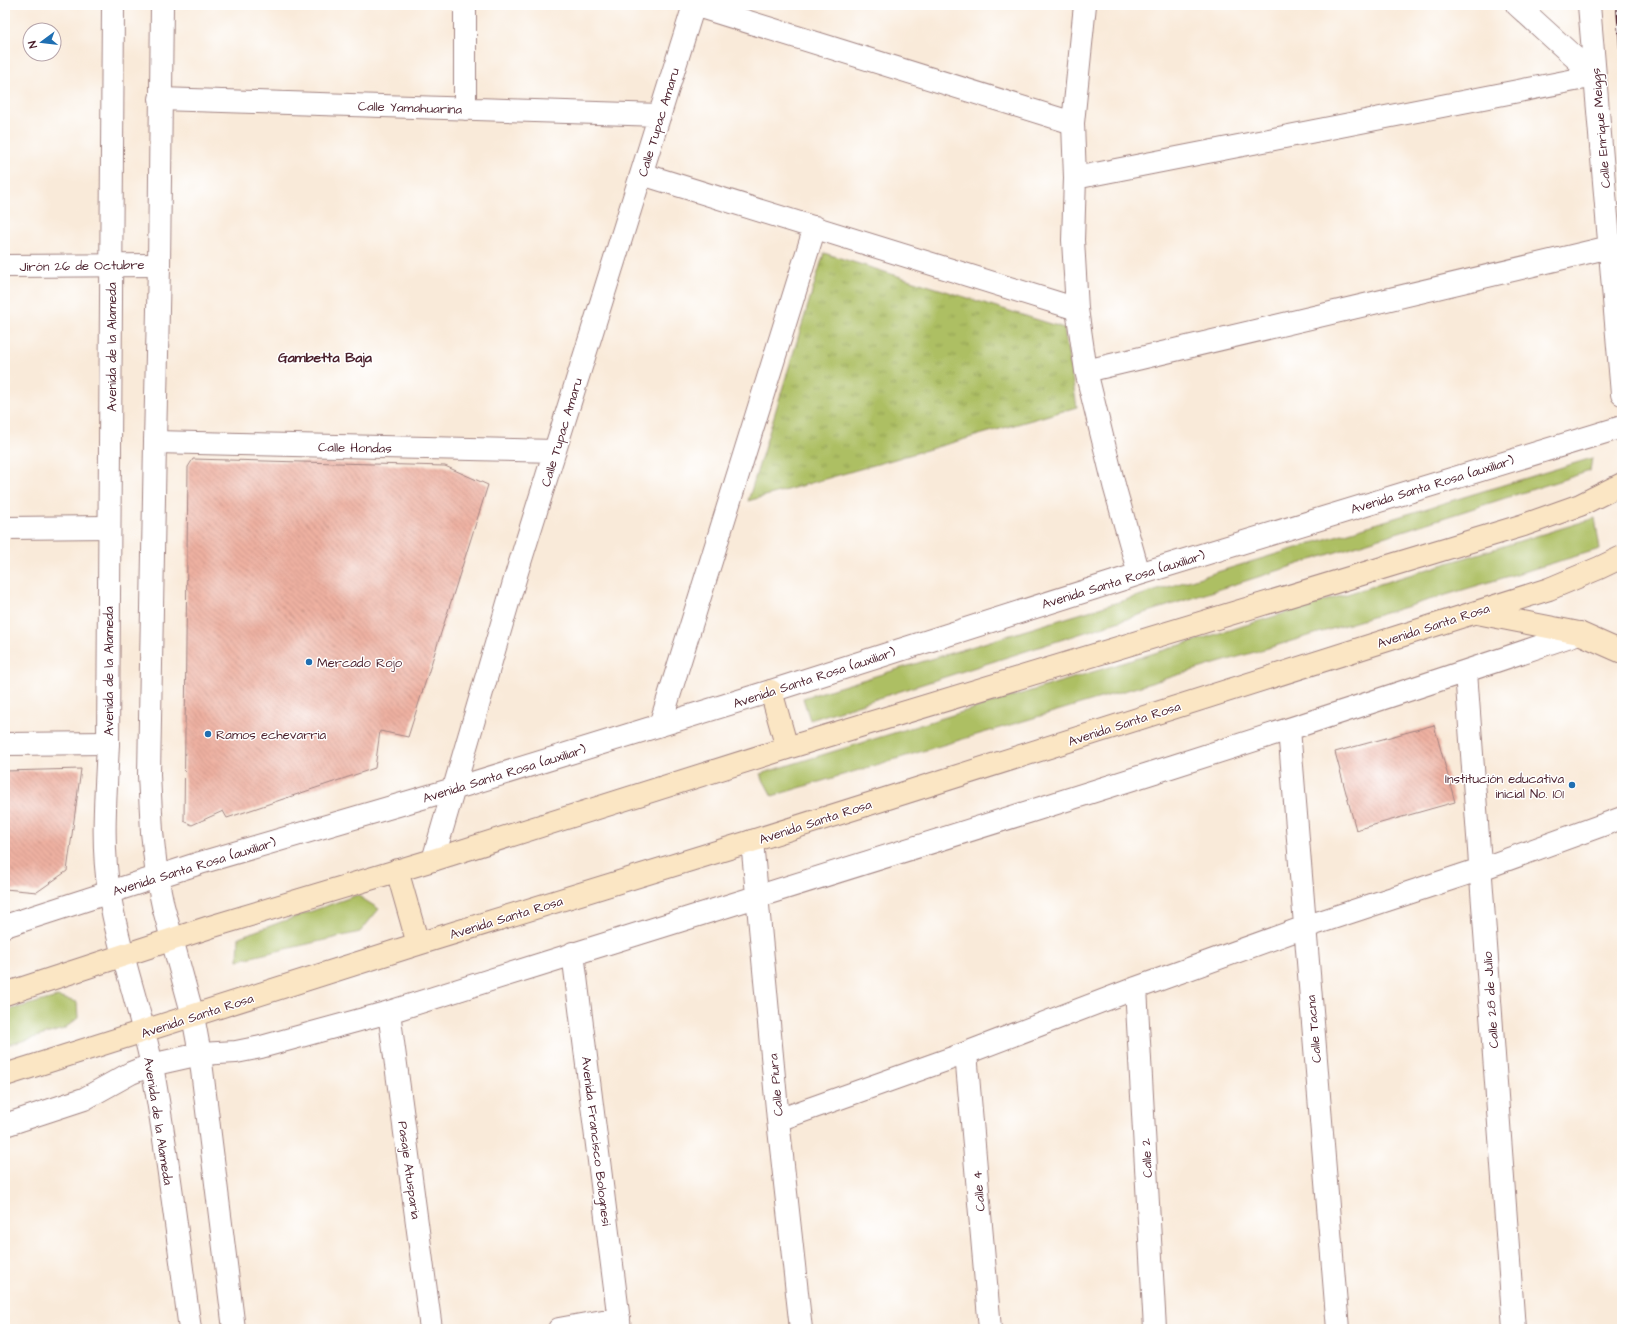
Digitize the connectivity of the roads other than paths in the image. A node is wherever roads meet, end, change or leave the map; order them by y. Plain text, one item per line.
1 (113, 5) edge
2 (162, 5) edge
3 (465, 5) edge
4 (694, 5) edge
5 (1085, 5) edge
6 (1517, 5) edge
7 (1589, 5) edge
8 (1595, 76) junction
9 (160, 99) junction
10 (465, 109) junction
11 (660, 116) junction
12 (1073, 123) junction
13 (642, 174) junction
14 (1075, 178) junction
15 (815, 227) junction
16 (1610, 247) junction
17 (160, 265) junction
18 (5, 266) edge
19 (111, 266) junction
20 (1077, 309) junction
21 (1086, 371) junction
22 (1622, 394) edge
23 (1622, 427) edge
24 (155, 442) junction
25 (555, 451) junction
26 (1622, 484) edge
27 (109, 527) junction
28 (5, 528) edge
29 (1622, 557) edge
30 (1139, 574) junction
31 (1474, 612) junction
32 (1579, 633) junction
33 (1622, 652) edge
34 (1466, 672) junction
35 (771, 691) junction
36 (660, 725) junction
37 (1289, 728) junction
38 (108, 743) junction
39 (5, 744) edge
40 (787, 748) junction
41 (453, 789) junction
42 (1622, 818) edge
43 (752, 841) junction
44 (433, 860) junction
45 (1481, 869) junction
46 (397, 870) junction
47 (157, 877) junction
48 (109, 892) junction
49 (757, 897) junction
50 (5, 926) edge
51 (1305, 927) junction
52 (173, 940) junction
53 (418, 944) junction
54 (573, 953) junction
55 (124, 956) junction
56 (1136, 988) junction
57 (5, 994) edge
58 (389, 1012) junction
59 (193, 1016) junction
60 (144, 1031) junction
61 (966, 1053) junction
62 (200, 1054) junction
63 (151, 1065) junction
64 (5, 1075) edge
65 (778, 1120) junction
66 (5, 1125) edge
67 (620, 1323) edge
68 (190, 1329) edge
69 (234, 1329) edge
70 (431, 1329) edge
71 (559, 1329) edge
72 (801, 1329) edge
73 (990, 1329) edge
74 (1156, 1329) edge
75 (1338, 1329) edge
76 (1514, 1329) edge

1 - 19 street, Avenida de la Alameda
2 - 9 street
3 - 10 street
4 - 11 street, Calle Tupac Amaru
4 - 12 street
5 - 12 street
6 - 8 street
7 - 8 street, Calle Enrique Meiggs
8 - 14 street
8 - 16 street, Calle Enrique Meiggs
9 - 10 street, Calle Yamahuarina
9 - 17 street
10 - 11 street, Calle Yamahuarina
11 - 13 street, Calle Tupac Amaru
12 - 14 street
13 - 15 street
13 - 25 street, Calle Tupac Amaru
14 - 20 street
15 - 20 street
15 - 36 street
16 - 21 street
16 - 22 street, Calle Enrique Meiggs
17 - 19 street, Jirón 26 de Octubre
17 - 24 street
18 - 19 street, Jirón 26 de Octubre
19 - 27 street, Avenida de la Alameda
20 - 21 street
21 - 30 street
23 - 30 street, Avenida Santa Rosa (auxiliar)
24 - 25 street, Calle Hondas
24 - 47 street
25 - 41 street, Calle Tupac Amaru
26 - 40 main road
27 - 28 street
27 - 38 street, Avenida de la Alameda
29 - 31 main road, Avenida Santa Rosa
30 - 35 street, Avenida Santa Rosa (auxiliar)
31 - 32 main road
31 - 43 main road, Avenida Santa Rosa
32 - 33 main road
32 - 34 street
34 - 37 street
34 - 45 street, Calle 28 de Julio
35 - 36 street, Avenida Santa Rosa (auxiliar)
35 - 40 main road
36 - 41 street, Avenida Santa Rosa (auxiliar)
37 - 49 street
37 - 51 street, Calle Tacna
38 - 39 street
38 - 48 street, Avenida de la Alameda
40 - 44 main road
41 - 44 street, Calle Tupac Amaru
41 - 47 street, Avenida Santa Rosa (auxiliar)
42 - 45 street
43 - 49 street, Calle Piura
43 - 53 main road, Avenida Santa Rosa
44 - 46 main road
45 - 51 street
45 - 76 street, Calle 28 de Julio
46 - 52 main road
46 - 53 main road
47 - 48 street, Avenida Santa Rosa (auxiliar)
47 - 52 street
48 - 50 street, Avenida Santa Rosa (auxiliar)
48 - 55 street, Avenida de la Alameda
49 - 54 street
49 - 65 street, Calle Piura
51 - 56 street
51 - 75 street, Calle Tacna
52 - 55 main road
52 - 59 street
53 - 59 main road, Avenida Santa Rosa
54 - 58 street
54 - 67 street, Avenida Francisco Bolognesi
55 - 57 main road
55 - 60 street, Avenida de la Alameda
56 - 61 street
56 - 74 street, Calle 2
58 - 62 street
58 - 70 street, Pasaje Atusparia
59 - 60 main road, Avenida Santa Rosa
59 - 62 street
60 - 63 street, Avenida de la Alameda
60 - 64 main road, Avenida Santa Rosa
61 - 65 street
61 - 73 street, Calle 4
62 - 63 street
62 - 69 street
63 - 66 street
63 - 68 street, Avenida de la Alameda
65 - 72 street, Calle Piura
67 - 71 street

